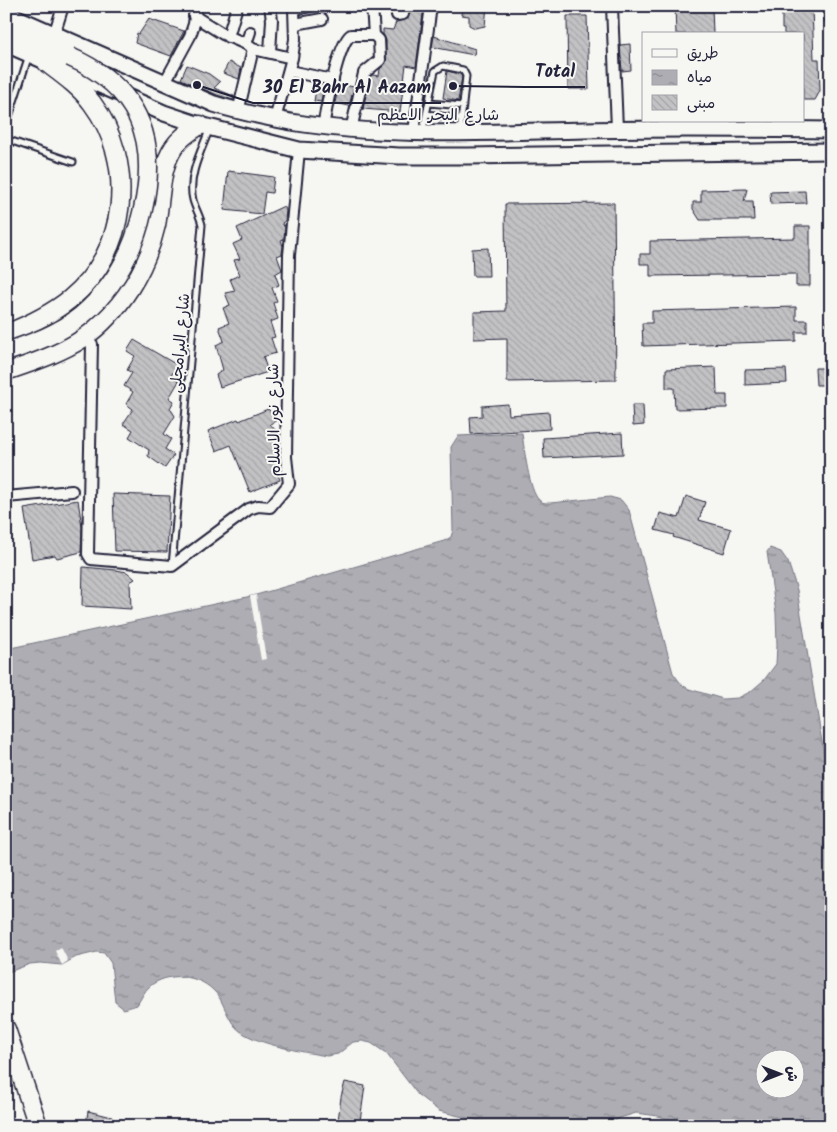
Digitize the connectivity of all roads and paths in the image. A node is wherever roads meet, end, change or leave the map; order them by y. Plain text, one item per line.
1 (63, 6) edge
2 (237, 6) edge
3 (270, 6) edge
4 (310, 6) edge
5 (405, 6) edge
6 (431, 6) edge
7 (612, 6) edge
8 (830, 6) edge
9 (369, 9) edge
10 (195, 11) edge
11 (6, 13) edge
12 (397, 15) dead end
13 (322, 18) dead end
14 (831, 20) edge
15 (295, 24) junction
16 (6, 28) edge
17 (250, 32) dead end
18 (54, 35) junction
19 (374, 35) junction
20 (228, 36) junction
21 (6, 44) edge
22 (249, 47) junction
23 (270, 52) junction
24 (29, 54) junction
25 (292, 58) junction
26 (47, 63) junction
27 (289, 71) junction
28 (333, 80) junction
29 (165, 82) junction
30 (429, 102) junction
31 (463, 106) junction
32 (238, 112) junction
33 (427, 114) junction
34 (275, 119) junction
35 (6, 126) edge
36 (205, 126) junction
37 (461, 126) junction
38 (322, 127) junction
39 (617, 129) junction
40 (351, 130) junction
41 (831, 130) edge
42 (418, 132) junction
43 (6, 139) edge
44 (299, 150) junction
45 (831, 151) edge
46 (73, 162) dead end
47 (831, 270) edge
48 (831, 324) edge
49 (6, 334) edge
50 (92, 344) dead end
51 (6, 352) edge
52 (6, 371) edge
53 (72, 491) dead end
54 (6, 497) edge
55 (172, 566) junction
56 (6, 1029) edge
57 (38, 1126) edge

1 - 18 street
2 - 20 street
3 - 23 street
4 - 15 street
5 - 12 street
6 - 42 street
7 - 39 street
8 - 14 street
9 - 19 street
10 - 20 street
10 - 29 street
11 - 18 main road, شارع البحر الاعظم
13 - 15 street
15 - 25 street
16 - 51 highway, bridge
17 - 22 street
18 - 29 main road, شارع البحر الاعظم
19 - 28 street
19 - 40 street
20 - 22 street
21 - 24 main road
22 - 23 street
22 - 32 street
23 - 25 street
24 - 26 main road
24 - 35 lane
25 - 27 street
26 - 36 main road
26 - 49 highway
27 - 28 street
27 - 34 street
28 - 38 street
29 - 32 main road, شارع البحر الاعظم
30 - 31 lane
30 - 31 lane
30 - 33 lane
31 - 37 lane
32 - 34 main road, شارع البحر الاعظم
33 - 37 lane
33 - 42 lane
34 - 38 main road, شارع البحر الاعظم
36 - 44 main road
36 - 52 highway
36 - 55 lane, شارع البرامجلى
37 - 39 main road, شارع البحر الاعظم
37 - 42 main road, شارع البحر الاعظم
38 - 40 main road, شارع البحر الاعظم
39 - 41 main road, شارع البحر الاعظم
40 - 42 main road, شارع البحر الاعظم
43 - 46 lane
44 - 45 main road
44 - 55 street, شارع نور الاسلام
47 - 48 lane
50 - 55 street
53 - 54 street
56 - 57 highway

